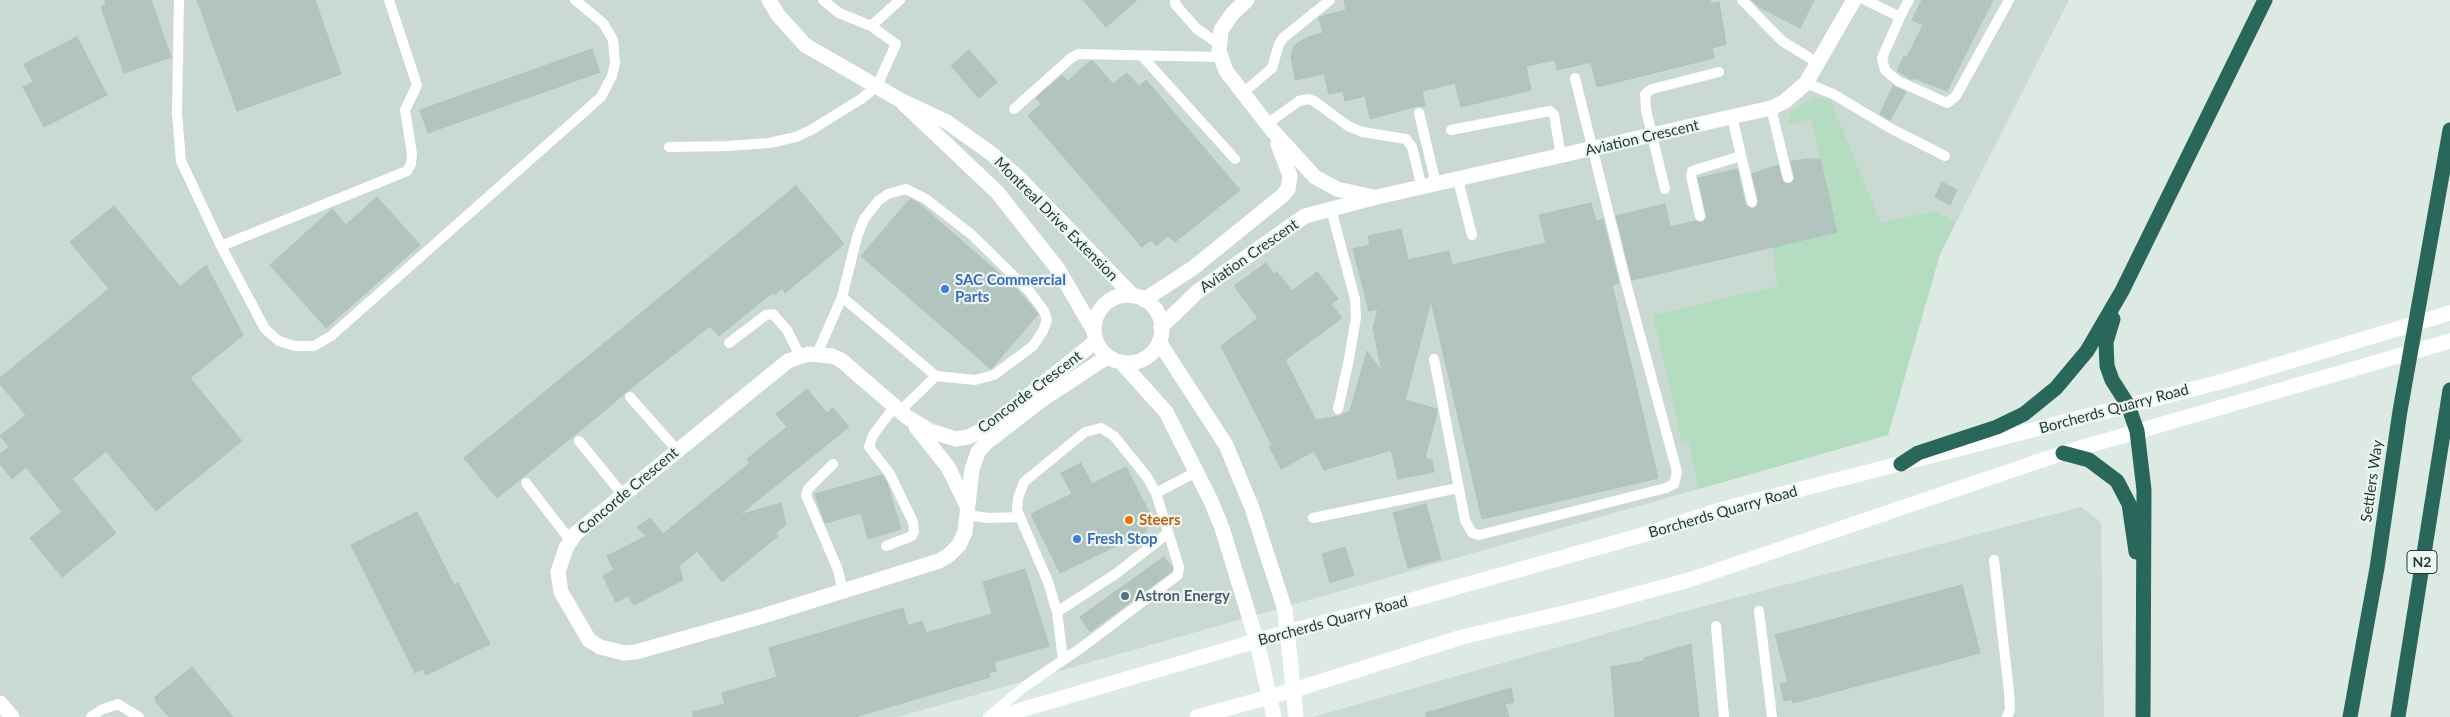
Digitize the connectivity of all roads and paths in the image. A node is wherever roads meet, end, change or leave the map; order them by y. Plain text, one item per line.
1 (179, 0) edge
2 (388, 0) edge
3 (575, 0) edge
4 (769, 0) edge
5 (823, 0) edge
6 (900, 0) edge
7 (1176, 0) edge
8 (1330, 0) edge
9 (1742, 0) edge
10 (1854, 0) edge
11 (1865, 0) edge
12 (1909, 0) edge
13 (2009, 0) edge
14 (2265, 0) edge
15 (1242, 2) edge
16 (1900, 18) junction
17 (871, 26) junction
18 (1219, 50) junction
19 (1142, 56) junction
20 (1818, 63) junction
21 (1719, 72) dead end
22 (1575, 78) dead end
23 (1806, 83) junction
24 (877, 86) junction
25 (1243, 93) junction
26 (900, 100) junction
27 (1771, 108) junction
28 (1014, 109) dead end
29 (1419, 112) dead end
30 (1732, 117) junction
31 (1269, 126) junction
32 (1451, 130) dead end
33 (2450, 130) edge
34 (1652, 135) junction
35 (669, 147) dead end
36 (1592, 149) junction
37 (1562, 156) junction
38 (1741, 156) junction
39 (1945, 156) dead end
40 (1235, 160) dead end
41 (1788, 178) dead end
42 (1458, 180) junction
43 (1429, 186) junction
44 (1665, 190) dead end
45 (1377, 197) junction
46 (1752, 202) dead end
47 (1331, 209) junction
48 (1700, 216) dead end
49 (1472, 235) dead end
50 (221, 246) junction
51 (2122, 291) junction
52 (842, 297) junction
53 (1139, 298) junction
54 (2450, 314) edge
55 (1162, 327) junction
56 (1095, 336) junction
57 (2450, 341) edge
58 (729, 342) dead end
59 (1159, 342) junction
60 (817, 354) junction
61 (800, 356) junction
62 (1434, 359) dead end
63 (1114, 360) junction
64 (936, 376) junction
65 (2450, 390) edge
66 (630, 397) dead end
67 (2128, 405) junction
68 (1338, 409) dead end
69 (900, 411) junction
70 (2137, 431) junction
71 (579, 441) dead end
72 (677, 450) junction
73 (2063, 453) junction
74 (833, 464) dead end
75 (1901, 464) junction
76 (1198, 471) junction
77 (526, 483) dead end
78 (1458, 488) junction
79 (1156, 493) junction
80 (623, 495) junction
81 (968, 511) junction
82 (1020, 517) junction
83 (1313, 518) dead end
84 (1168, 533) junction
85 (570, 540) junction
86 (886, 546) dead end
87 (1994, 560) dead end
88 (843, 592) junction
89 (2142, 606) junction
90 (1759, 611) dead end
91 (1057, 612) junction
92 (1716, 626) dead end
93 (1287, 632) junction
94 (1257, 642) junction
95 (1064, 659) junction
96 (1294, 690) junction
97 (1269, 696) junction
98 (0, 703) edge
99 (12, 717) edge
100 (91, 717) edge
101 (139, 717) edge
102 (988, 717) edge
103 (997, 717) edge
104 (1197, 717) edge
105 (1274, 717) edge
106 (1296, 717) edge
107 (1724, 717) edge
108 (1772, 717) edge
109 (2007, 717) edge
110 (2143, 717) edge
111 (2350, 717) edge
112 (2398, 717) edge

1 - 50 lane
2 - 50 lane
3 - 50 lane
4 - 24 street, Montreal Drive Extension
5 - 17 lane
6 - 17 lane
7 - 18 lane
8 - 25 lane
9 - 20 lane
10 - 20 street, Aviation Crescent
11 - 16 lane
12 - 16 lane
13 - 16 lane
14 - 51 highway
15 - 18 street
17 - 24 lane
18 - 19 lane
18 - 25 street, Aviation Crescent
19 - 28 lane
19 - 40 lane
20 - 23 street, Aviation Crescent
21 - 34 lane
22 - 36 lane
23 - 27 street, Aviation Crescent
23 - 39 lane
24 - 26 street, Montreal Drive Extension
24 - 35 lane
25 - 31 street, Aviation Crescent
26 - 53 street, Montreal Drive Extension
26 - 56 street, Montreal Drive Extension
27 - 30 street, Aviation Crescent
27 - 41 lane
29 - 43 lane
30 - 34 street, Aviation Crescent
30 - 38 lane
31 - 43 lane
31 - 45 street, Aviation Crescent
31 - 53 street, Aviation Crescent
32 - 37 lane
33 - 111 highway, Settlers Way
34 - 36 street, Aviation Crescent
34 - 44 lane
36 - 37 street, Aviation Crescent
36 - 78 lane
37 - 42 street, Aviation Crescent
38 - 46 lane
38 - 48 lane
42 - 43 street, Aviation Crescent
42 - 49 lane
43 - 45 street, Aviation Crescent
45 - 47 street, Aviation Crescent
47 - 55 street, Aviation Crescent
47 - 68 lane
51 - 67 highway
51 - 75 highway
52 - 60 lane
52 - 64 lane
52 - 64 lane
53 - 55 street
53 - 56 street
54 - 67 street, Borcherds Quarry Road
55 - 59 street
56 - 63 street
56 - 69 street, Concorde Crescent
57 - 70 street, Borcherds Quarry Road
58 - 61 lane
59 - 63 street
59 - 93 street
60 - 61 street, Concorde Crescent
60 - 69 street, Concorde Crescent
61 - 72 street, Concorde Crescent
62 - 78 lane
63 - 76 street
63 - 81 street, Concorde Crescent
64 - 69 lane
65 - 112 highway, N2
66 - 72 lane
67 - 70 highway
67 - 75 street, Borcherds Quarry Road
69 - 81 street, Concorde Crescent
69 - 86 lane
70 - 73 street, Borcherds Quarry Road
70 - 89 highway
71 - 80 lane
72 - 80 street, Concorde Crescent
73 - 89 highway
73 - 96 street, Borcherds Quarry Road
74 - 88 lane
75 - 93 street, Borcherds Quarry Road
76 - 79 lane
76 - 94 street
77 - 85 lane
78 - 83 lane
79 - 82 lane
79 - 84 lane
80 - 85 street, Concorde Crescent
81 - 82 lane
81 - 88 street, Concorde Crescent
82 - 91 lane
84 - 91 lane
84 - 95 lane
85 - 88 street, Concorde Crescent
87 - 109 lane
89 - 110 highway
90 - 108 lane
91 - 95 lane
92 - 107 lane
93 - 94 street, Borcherds Quarry Road
93 - 96 street
94 - 97 street
94 - 103 street, Borcherds Quarry Road
95 - 102 lane
96 - 97 street, Borcherds Quarry Road
96 - 106 street
97 - 104 street, Borcherds Quarry Road
97 - 105 street
98 - 99 street
100 - 101 lane

